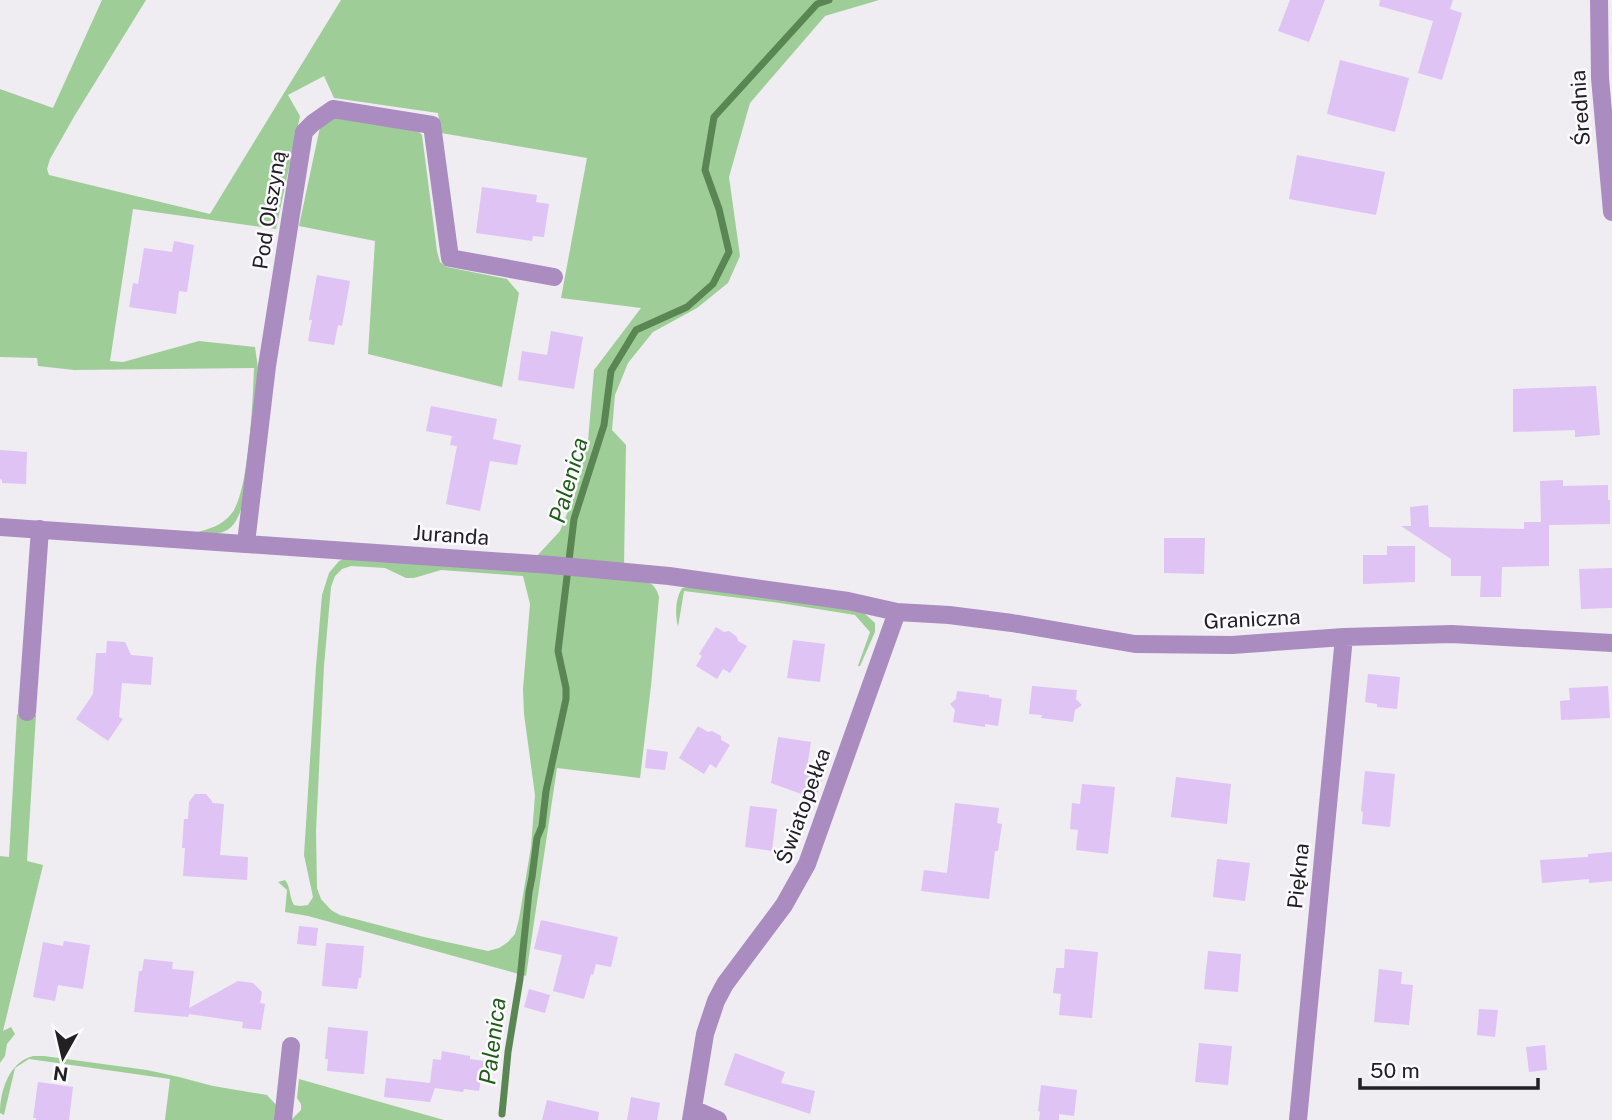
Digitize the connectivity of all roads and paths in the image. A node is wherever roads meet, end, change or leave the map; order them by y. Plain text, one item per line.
1 (1599, 0) edge
2 (1612, 212) edge
3 (554, 277) dead end
4 (0, 527) edge
5 (40, 529) junction
6 (246, 543) junction
7 (897, 612) junction
8 (1344, 637) junction
9 (1612, 643) edge
10 (27, 712) dead end
11 (291, 1046) dead end
12 (692, 1115) edge
13 (283, 1120) edge
14 (718, 1120) edge
15 (1298, 1120) edge

1 - 2 street, Średnia
3 - 6 street, Pod Olszyną
4 - 5 street, Juranda
5 - 6 street, Juranda
5 - 10 street
6 - 7 street, Juranda
7 - 8 street, Graniczna
7 - 12 street, Światopełka
8 - 9 street, Graniczna
8 - 15 street, Piękna
11 - 13 street
12 - 14 street

